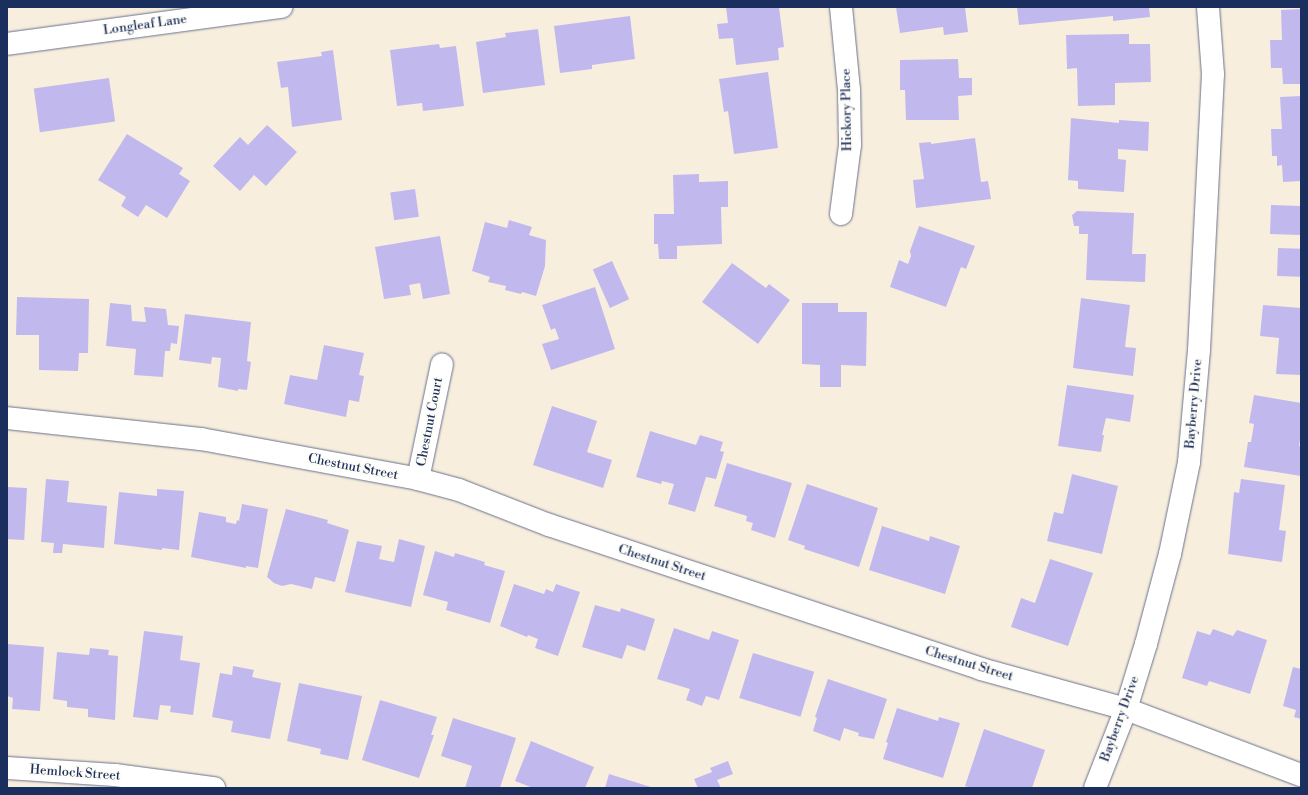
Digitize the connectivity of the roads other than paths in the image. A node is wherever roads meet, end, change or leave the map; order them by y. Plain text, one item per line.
1 (282, 7) edge
2 (841, 7) edge
3 (1208, 7) edge
4 (7, 44) edge
5 (841, 214) dead end
6 (442, 364) dead end
7 (7, 418) edge
8 (418, 479) junction
9 (1126, 709) junction
10 (7, 768) edge
11 (1301, 775) edge
12 (214, 788) edge
13 (1095, 788) edge

1 - 4 street, Longleaf Lane
2 - 5 street, Hickory Place
3 - 9 street, Bayberry Drive
6 - 8 street, Chestnut Court
7 - 8 street, Chestnut Street
8 - 9 street, Chestnut Street
9 - 11 street, Chestnut Street
9 - 13 street, Bayberry Drive
10 - 12 street, Hemlock Street

